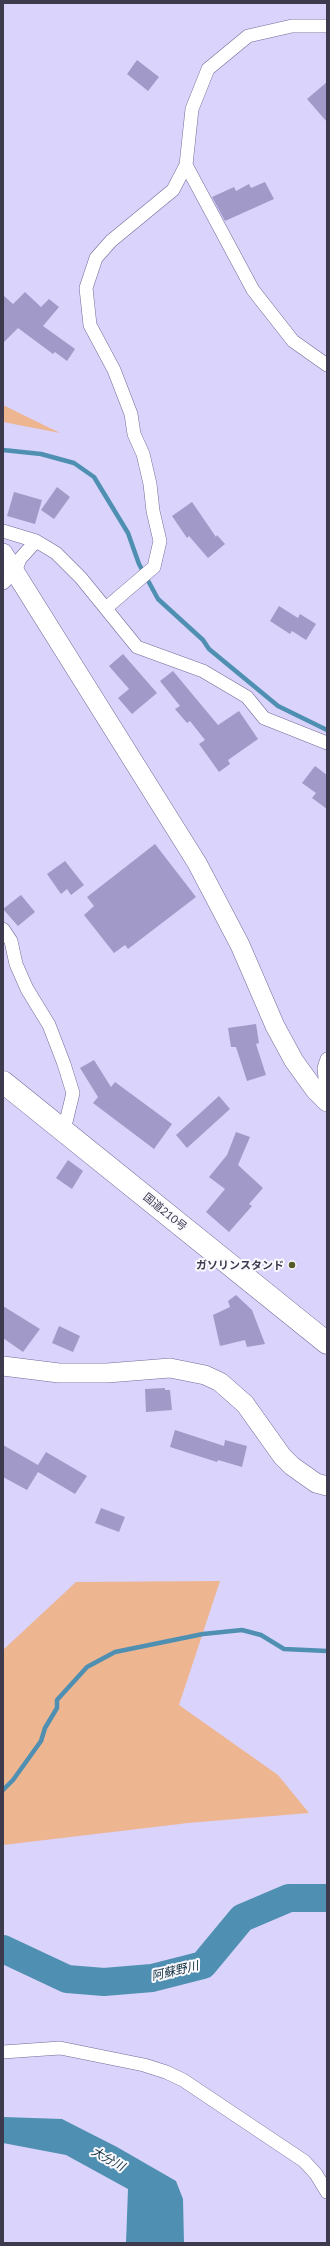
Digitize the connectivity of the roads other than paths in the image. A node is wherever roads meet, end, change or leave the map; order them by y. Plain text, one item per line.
1 (327, 26) edge
2 (186, 166) junction
3 (327, 365) edge
4 (3, 531) edge
5 (36, 541) junction
6 (3, 553) edge
7 (9, 577) edge
8 (106, 608) junction
9 (327, 743) edge
10 (3, 929) edge
11 (327, 1059) edge
12 (3, 1082) edge
13 (327, 1098) edge
14 (327, 1102) edge
15 (64, 1130) junction
16 (327, 1343) edge
17 (3, 1366) edge
18 (327, 1486) edge
19 (3, 2052) edge
20 (327, 2192) edge

1 - 2 street
2 - 3 street
2 - 8 street
4 - 5 street
5 - 7 street
5 - 8 street
6 - 7 street
7 - 14 street
8 - 9 street
10 - 15 street
11 - 13 street
12 - 15 highway, 国道210号
15 - 16 highway, 国道210号
17 - 18 street
19 - 20 street

